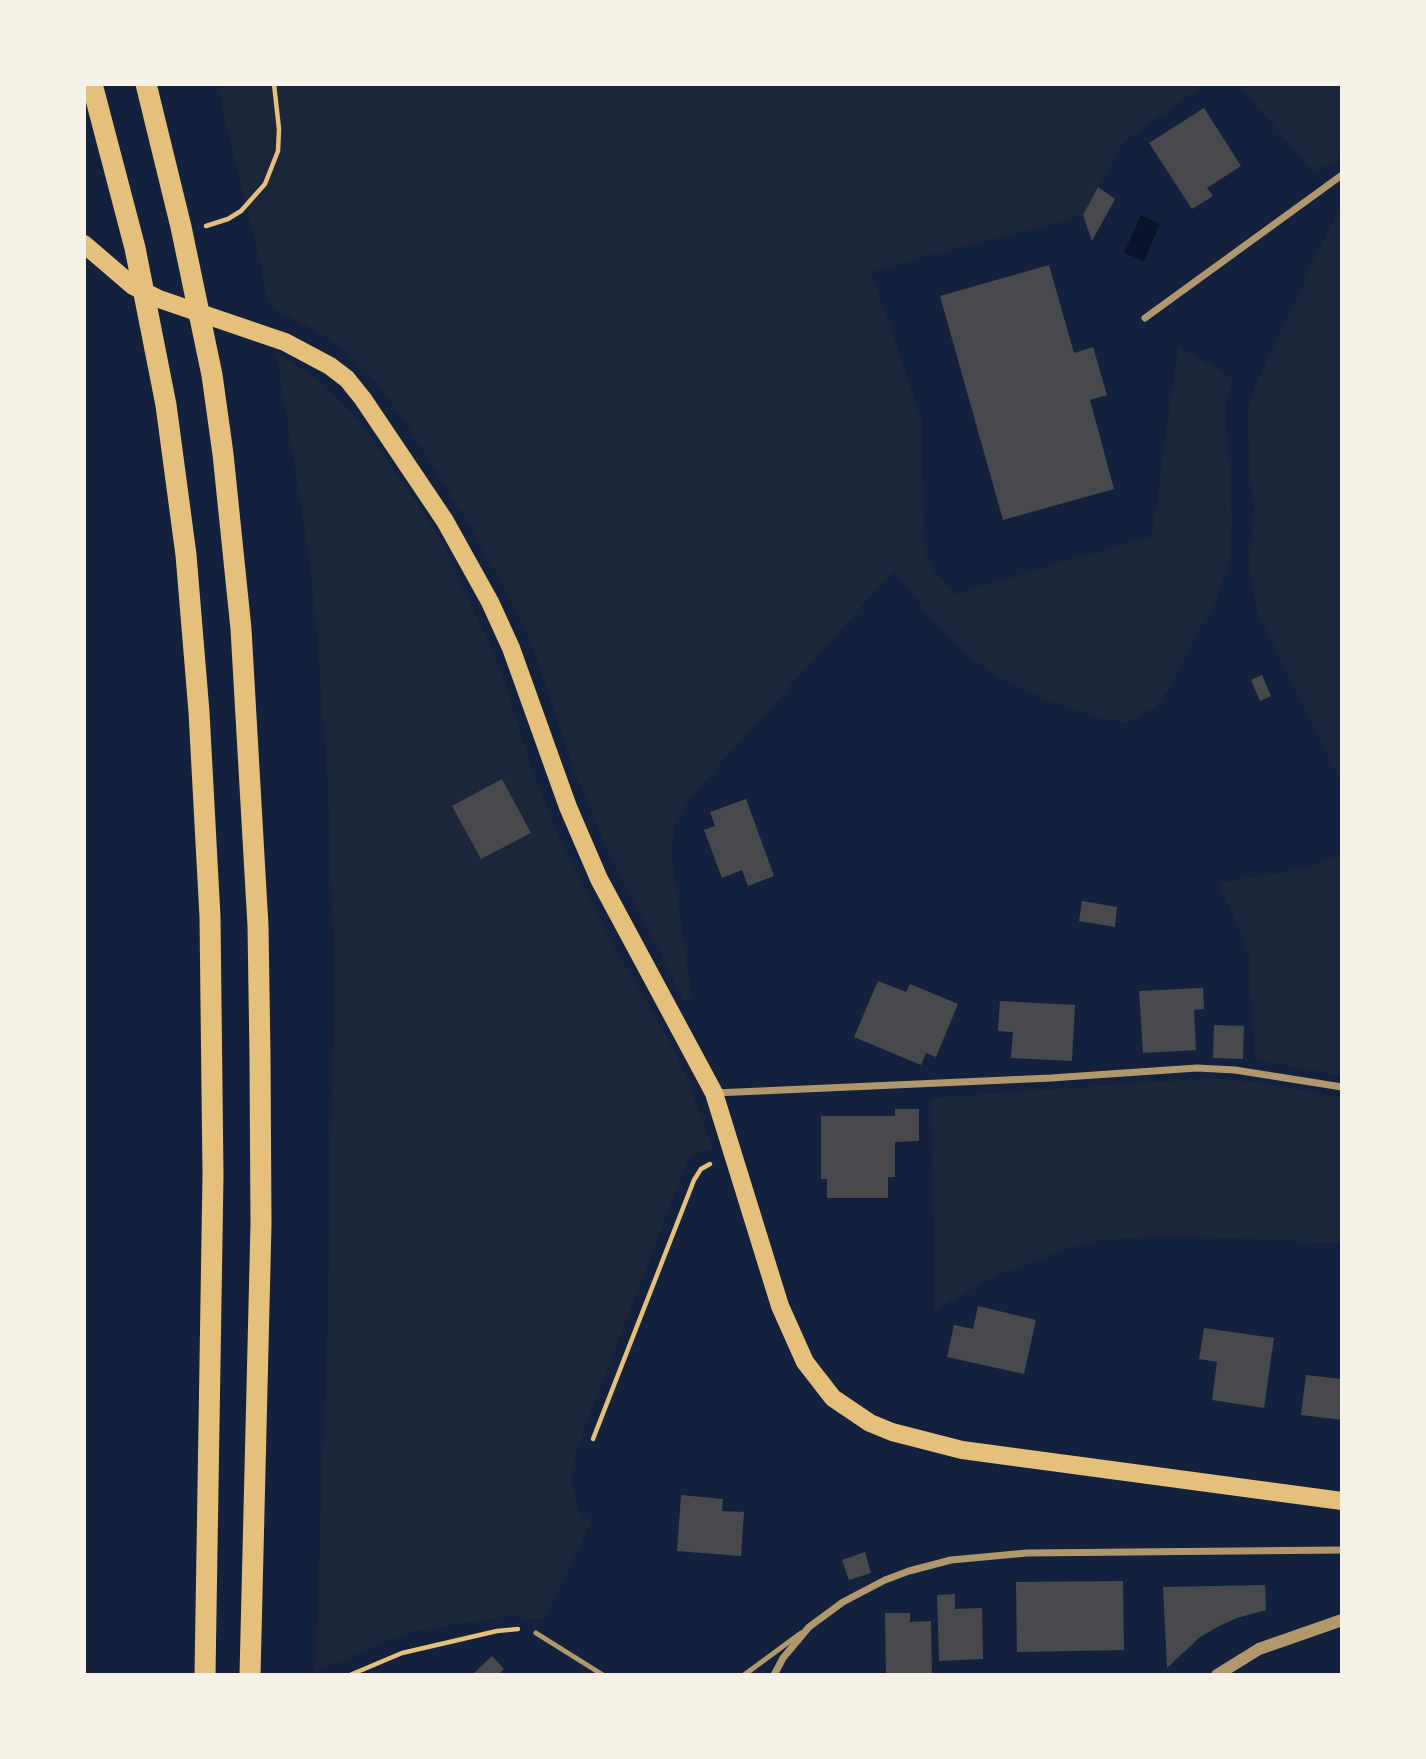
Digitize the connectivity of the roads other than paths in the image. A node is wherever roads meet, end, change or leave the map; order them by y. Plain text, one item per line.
1 (92, 84) edge
2 (146, 84) edge
3 (1342, 175) edge
4 (84, 244) edge
5 (1145, 318) dead end
6 (1342, 1087) edge
7 (714, 1093) junction
8 (1342, 1501) edge
9 (1342, 1550) edge
10 (1342, 1620) edge
11 (809, 1627) junction
12 (536, 1633) road end
13 (205, 1675) edge
14 (250, 1675) edge
15 (603, 1675) edge
16 (744, 1675) edge
17 (774, 1675) edge
18 (1217, 1675) edge

1 - 13 highway
2 - 14 highway
3 - 5 street
4 - 7 main road
6 - 7 street
7 - 8 main road
9 - 11 street
10 - 18 street
11 - 16 lane
11 - 17 street
12 - 15 lane

